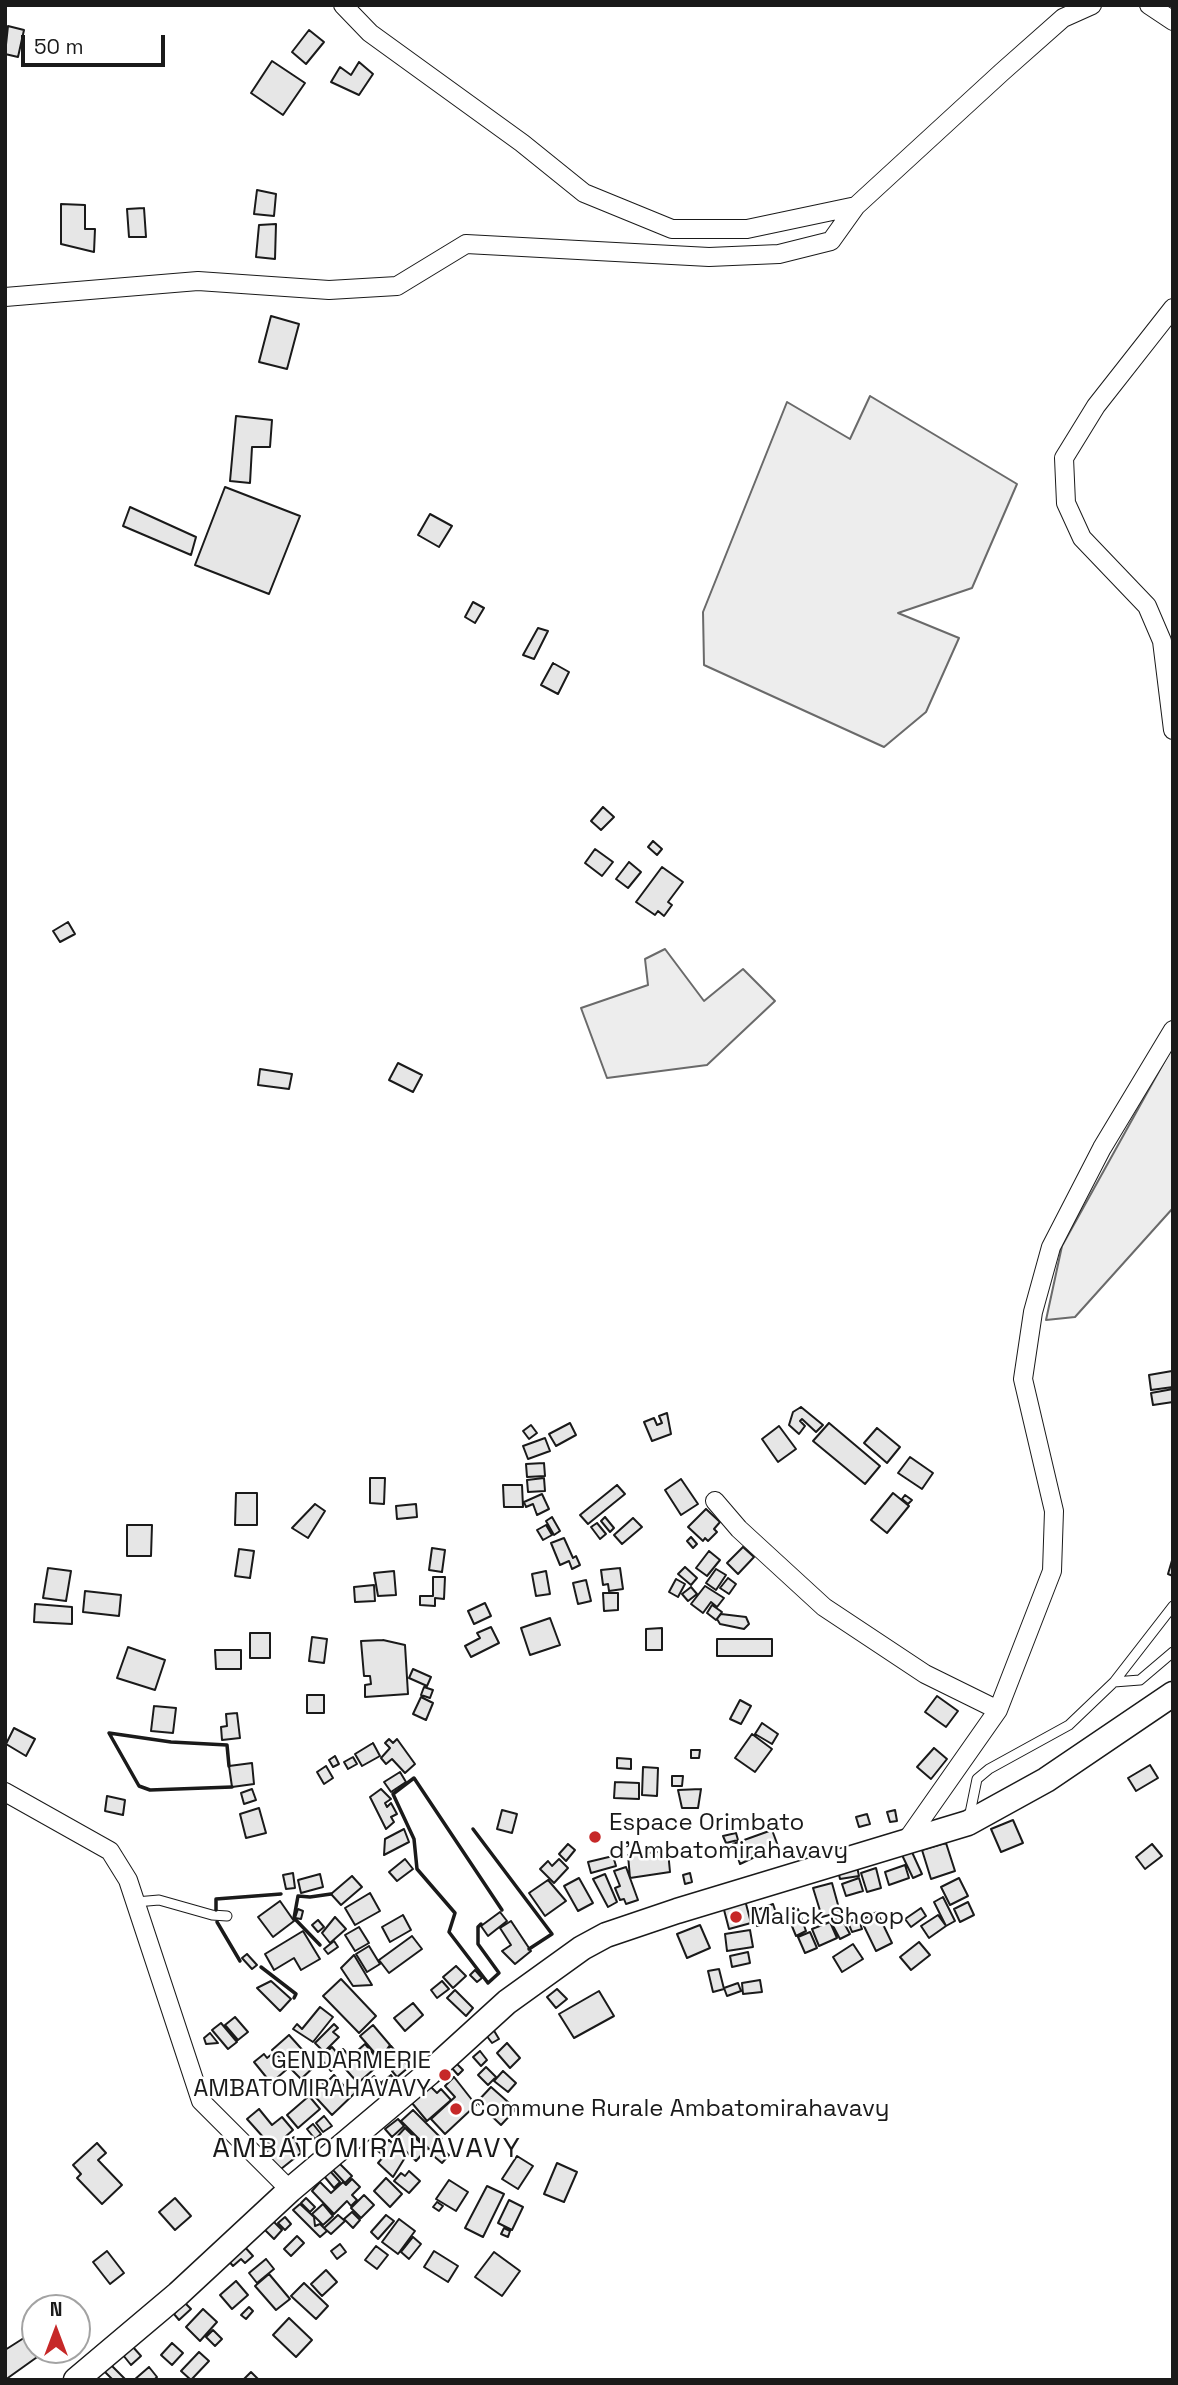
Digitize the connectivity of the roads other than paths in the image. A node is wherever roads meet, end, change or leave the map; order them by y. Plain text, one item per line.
1 (343, 5) edge
2 (1092, 5) edge
3 (1149, 5) edge
4 (1173, 21) edge
5 (856, 206) junction
6 (5, 297) edge
7 (1173, 308) edge
8 (1173, 730) edge
9 (1173, 1030) edge
10 (715, 1501) dead end
11 (1173, 1606) edge
12 (1173, 1652) edge
13 (1114, 1682) junction
14 (1173, 1694) edge
15 (998, 1710) junction
16 (5, 1792) edge
17 (968, 1823) junction
18 (904, 1844) junction
19 (136, 1902) junction
20 (227, 1916) dead end
21 (290, 2190) junction
22 (76, 2380) edge

1 - 5 street
2 - 5 street
3 - 4 street
5 - 6 street
7 - 8 street
9 - 15 street
10 - 15 street
11 - 13 lane
12 - 13 lane
13 - 17 lane
14 - 17 main road
15 - 18 street
16 - 19 street
17 - 18 main road
18 - 21 main road
19 - 20 lane
19 - 21 street
21 - 22 main road

